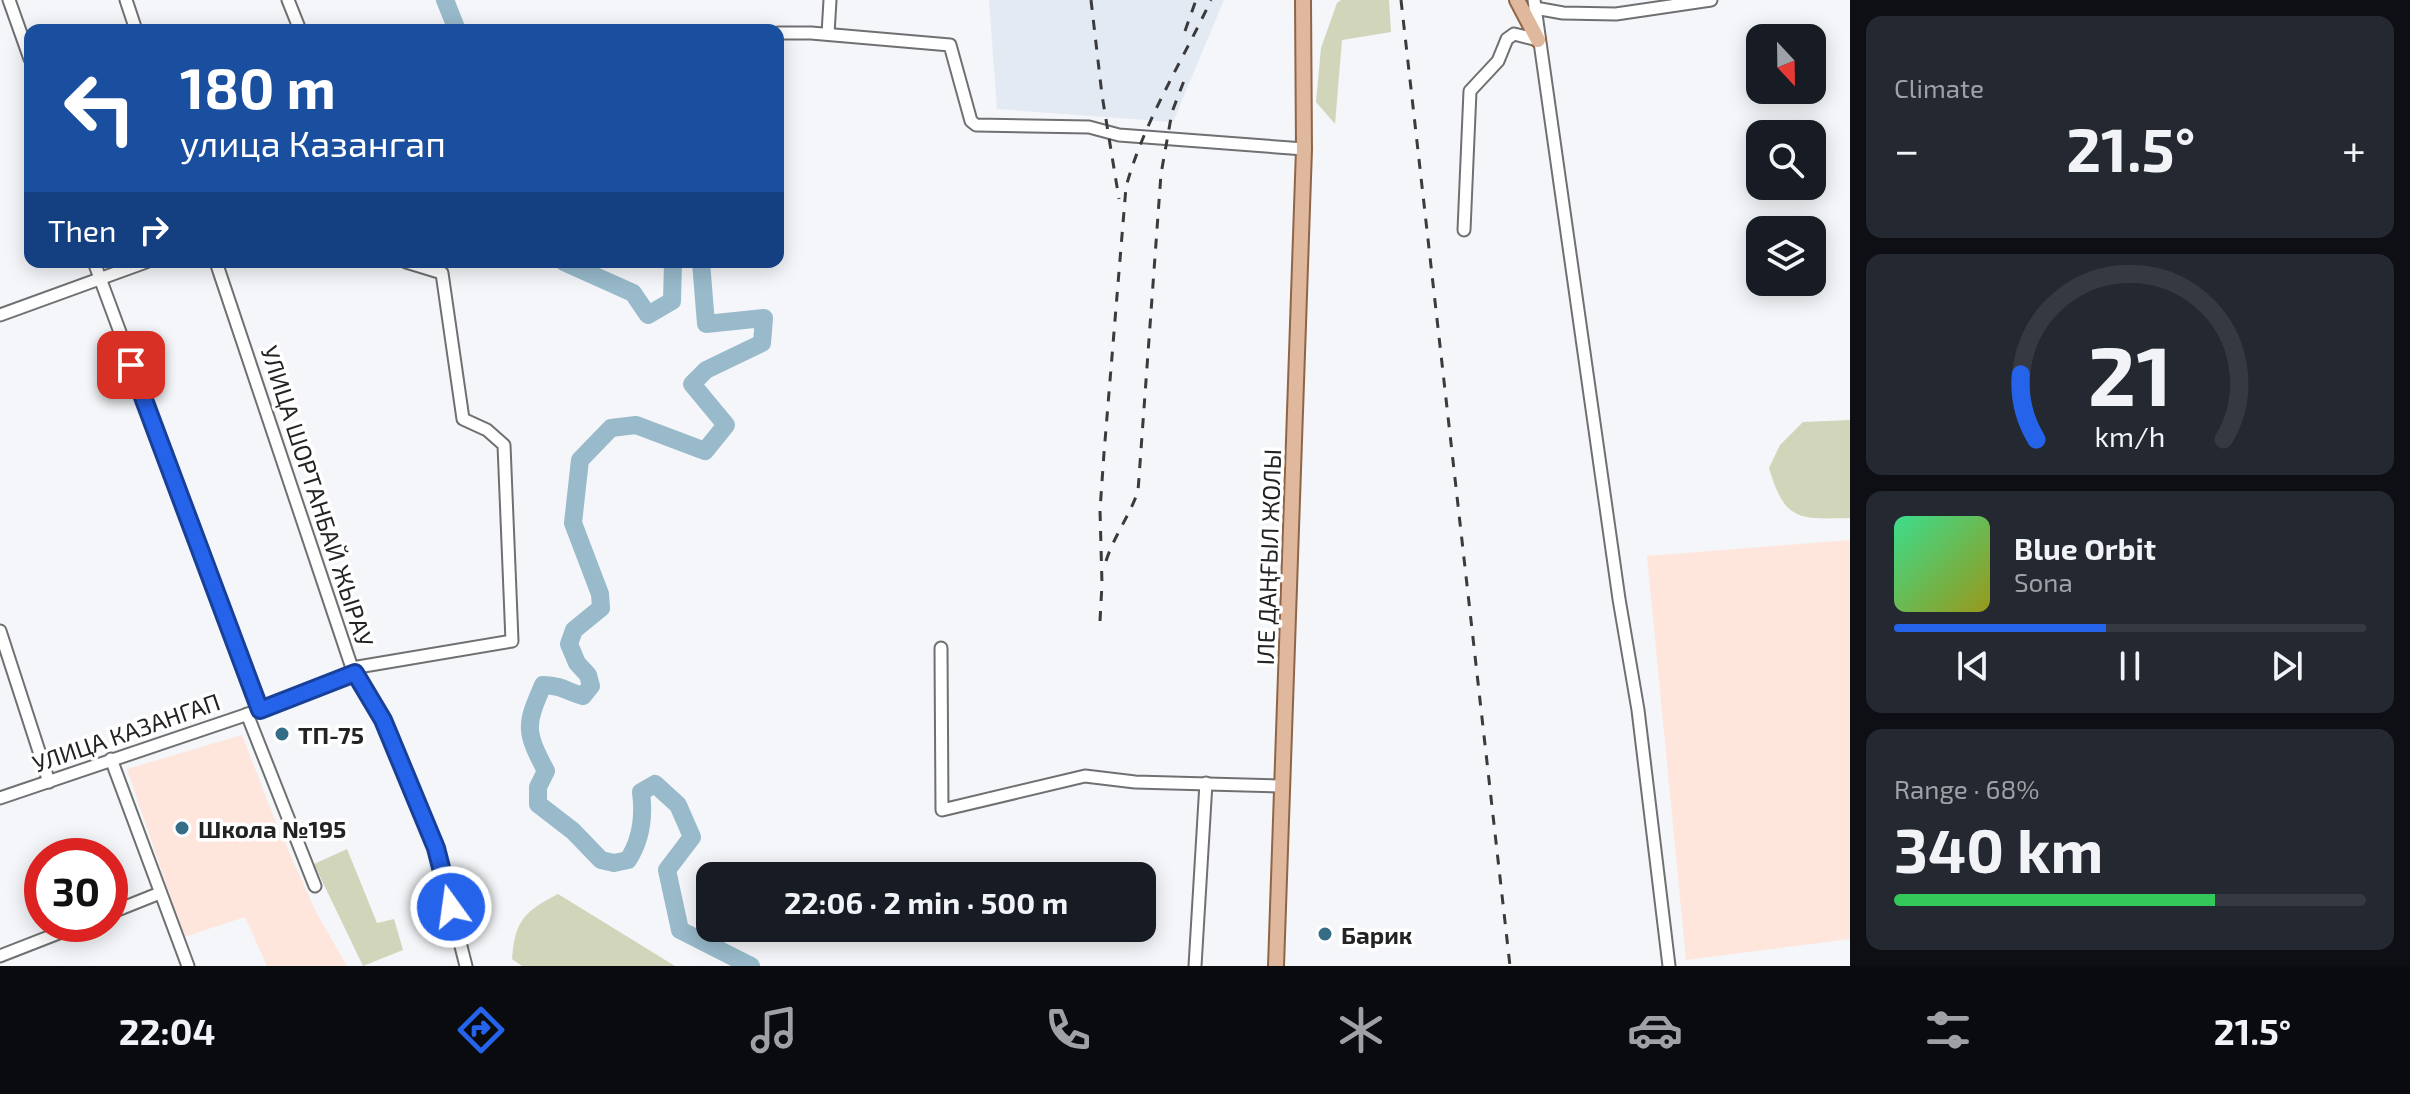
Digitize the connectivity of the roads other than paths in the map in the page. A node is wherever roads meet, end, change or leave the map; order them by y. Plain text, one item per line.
1 (9, 0) edge
2 (126, 0) edge
3 (288, 0) edge
4 (830, 0) edge
5 (1303, 0) edge
6 (1517, 0) edge
7 (1711, 0) edge
8 (1534, 4) edge
9 (134, 24) edge
10 (298, 24) edge
11 (784, 33) edge
12 (828, 34) junction
13 (1538, 40) junction
14 (24, 42) edge
15 (1304, 150) junction
16 (1464, 230) dead end
17 (96, 268) edge
18 (129, 268) edge
19 (218, 268) edge
20 (426, 268) edge
21 (99, 279) junction
22 (0, 315) edge
23 (0, 631) edge
24 (941, 648) dead end
25 (354, 670) junction
26 (260, 710) junction
27 (247, 714) junction
28 (111, 759) junction
29 (49, 782) junction
30 (1206, 783) junction
31 (1282, 786) junction
32 (0, 798) edge
33 (315, 886) dead end
34 (160, 893) junction
35 (128, 906) edge
36 (36, 942) edge
37 (0, 956) edge
38 (188, 966) edge
39 (466, 966) edge
40 (1195, 966) edge
41 (1276, 966) edge
42 (1669, 966) edge

1 - 14 street
2 - 9 street
3 - 10 street
4 - 12 street
5 - 15 main road, ІЛЕ ДАҢҒЫЛ ЖОЛЫ
6 - 13 main road
7 - 8 street
8 - 13 street
11 - 12 street
12 - 15 street
13 - 16 street
13 - 42 street
15 - 31 main road, ІЛЕ ДАҢҒЫЛ ЖОЛЫ
17 - 21 street
18 - 21 street
19 - 25 street, УЛИЦА ШОРТАНБАЙ ЖЫРАУ
20 - 25 street, УЛИЦА КАЗАНГАП
21 - 22 street
21 - 26 street
23 - 29 street
24 - 30 street
25 - 26 street, УЛИЦА КАЗАНГАП
25 - 39 street, УЛИЦА ШОРТАНБАЙ ЖЫРАУ
26 - 27 street, УЛИЦА КАЗАНГАП
27 - 28 street, УЛИЦА КАЗАНГАП
27 - 33 street
28 - 29 street, УЛИЦА КАЗАНГАП
28 - 34 street
29 - 32 street, УЛИЦА КАЗАНГАП
30 - 31 street
30 - 40 street
31 - 41 main road, ІЛЕ ДАҢҒЫЛ ЖОЛЫ
34 - 35 street
34 - 38 street
36 - 37 street

